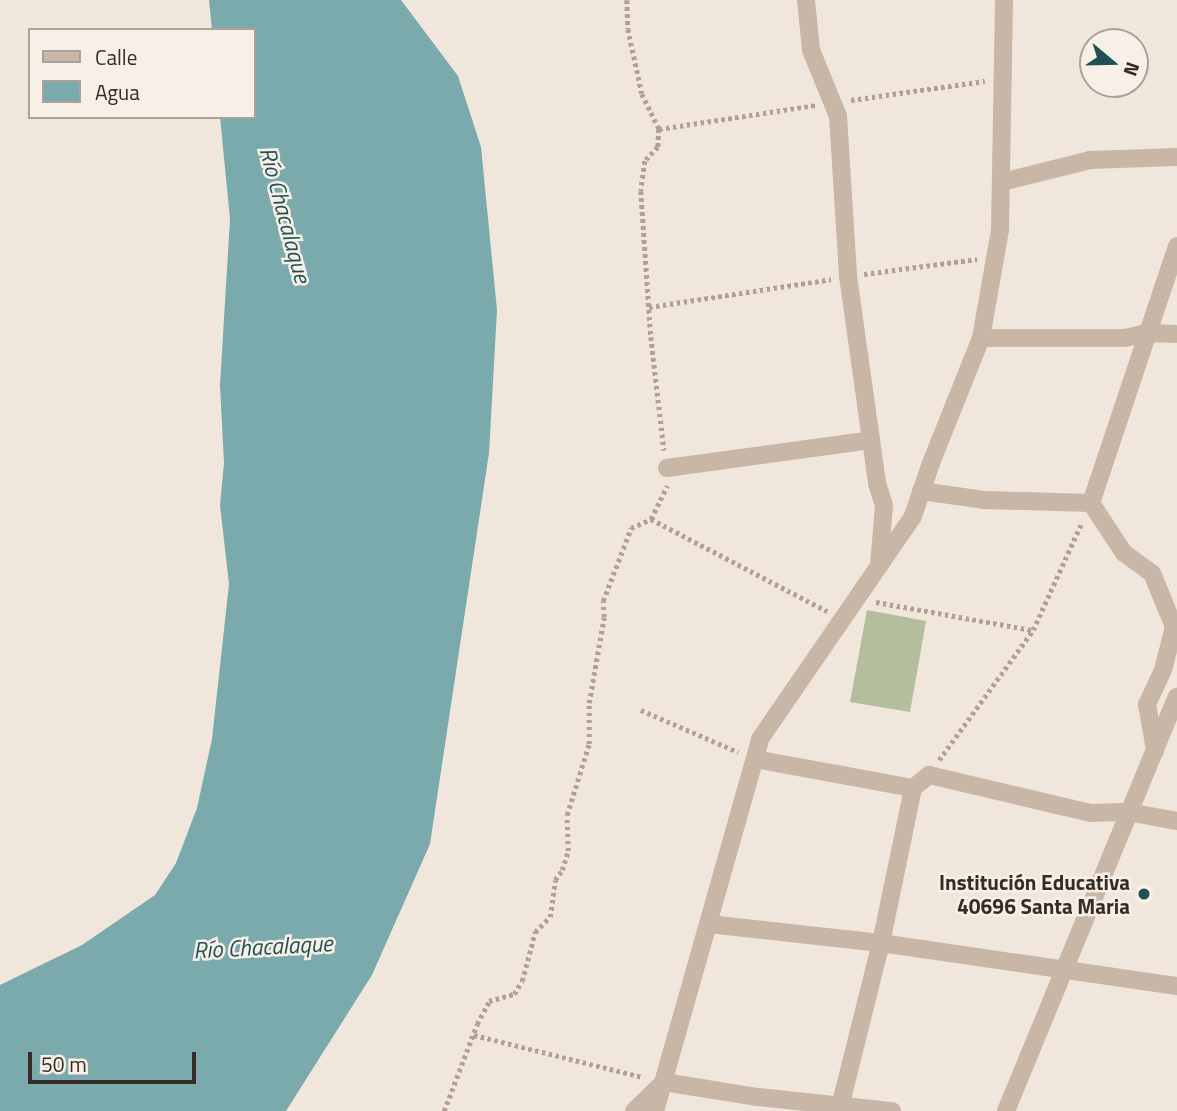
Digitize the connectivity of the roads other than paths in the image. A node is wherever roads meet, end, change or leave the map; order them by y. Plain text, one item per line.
1 (806, 0) edge
2 (1004, 0) edge
3 (1177, 157) edge
4 (1002, 181) junction
5 (1177, 246) edge
6 (1146, 333) junction
7 (1177, 334) edge
8 (981, 338) junction
9 (871, 440) junction
10 (667, 468) road end
11 (921, 491) junction
12 (1091, 503) junction
13 (879, 568) junction
14 (1177, 697) edge
15 (1154, 750) junction
16 (755, 759) junction
17 (913, 788) junction
18 (1128, 812) junction
19 (1177, 821) edge
20 (709, 924) junction
21 (881, 943) junction
22 (1066, 968) junction
23 (1177, 986) edge
24 (664, 1082) junction
25 (840, 1108) edge
26 (634, 1111) edge
27 (655, 1111) edge
28 (892, 1111) edge
29 (1006, 1111) edge

1 - 9 street
2 - 4 street
3 - 4 street
4 - 8 street
5 - 6 street
6 - 7 street
6 - 8 street
6 - 12 street
8 - 11 street
9 - 10 street
9 - 13 street
11 - 12 street
11 - 13 street
12 - 15 street
13 - 16 street
14 - 15 street
15 - 18 street
16 - 17 street
16 - 20 street
17 - 18 street
17 - 21 street
18 - 19 street
18 - 22 street
20 - 21 street
20 - 24 street
21 - 22 street
21 - 25 street
22 - 23 street
22 - 29 street
24 - 25 street
24 - 26 street
24 - 27 street
25 - 28 street

